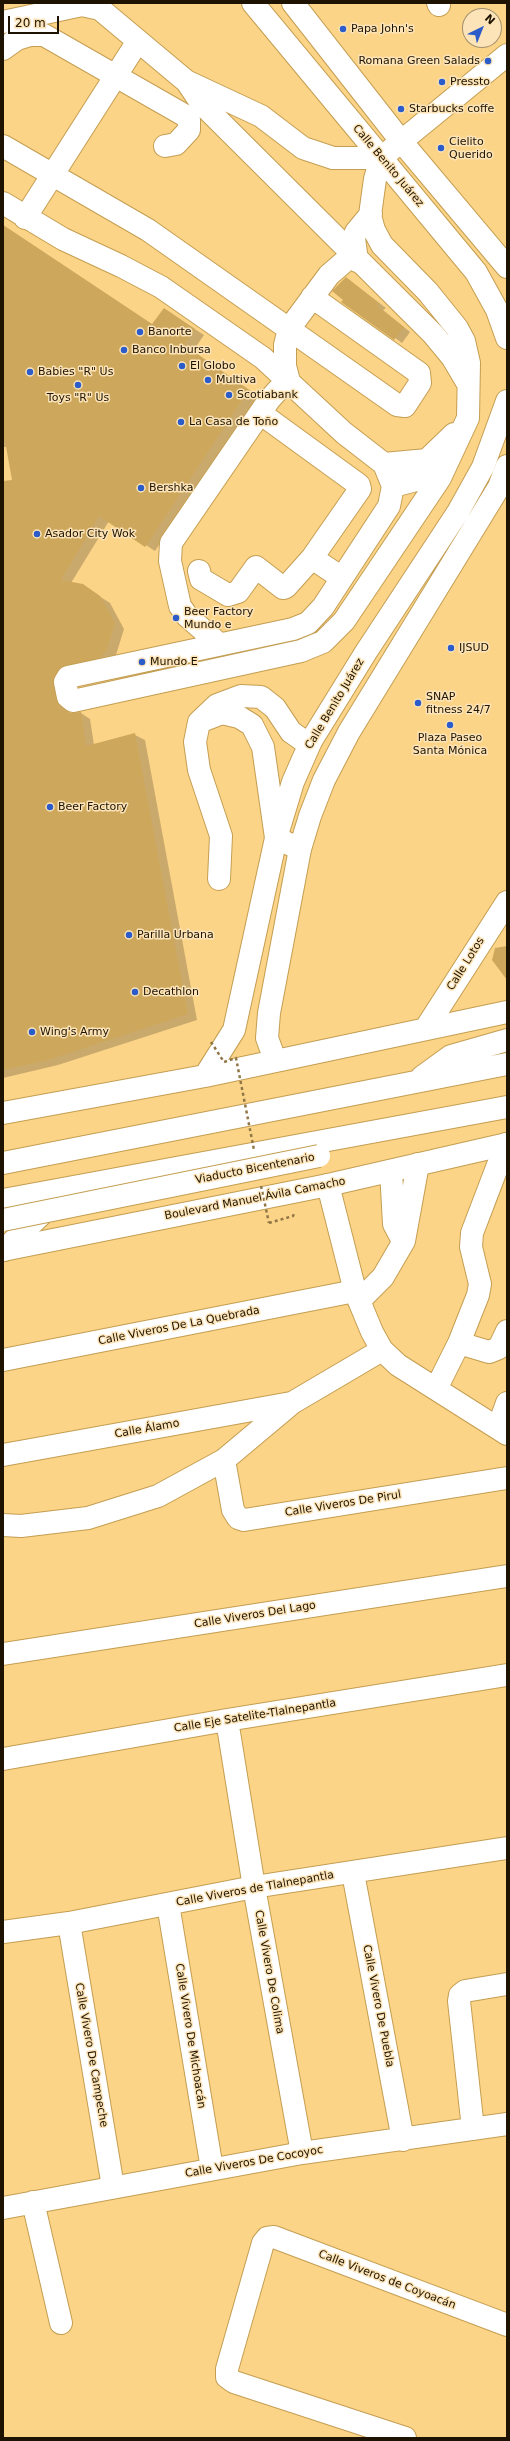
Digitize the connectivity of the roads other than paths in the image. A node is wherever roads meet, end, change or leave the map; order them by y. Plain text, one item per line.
1 (253, 3) edge
2 (295, 4) edge
3 (3, 22) edge
4 (138, 41) junction
5 (3, 50) edge
6 (507, 55) edge
7 (116, 75) junction
8 (186, 81) junction
9 (401, 141) junction
10 (3, 146) edge
11 (165, 146) dead end
12 (382, 158) junction
13 (52, 174) junction
14 (3, 203) edge
15 (371, 214) junction
16 (25, 218) junction
17 (355, 258) junction
18 (507, 267) edge
19 (312, 297) junction
20 (289, 329) junction
21 (507, 338) edge
22 (290, 385) junction
23 (469, 385) junction
24 (507, 401) edge
25 (260, 413) junction
26 (468, 418) junction
27 (384, 464) junction
28 (507, 466) edge
29 (440, 478) junction
30 (393, 486) junction
31 (312, 558) junction
32 (199, 571) dead end
33 (342, 578) junction
34 (219, 644) junction
35 (199, 722) junction
36 (311, 741) junction
37 (276, 838) junction
38 (300, 849) junction
39 (219, 879) dead end
40 (507, 902) edge
41 (507, 932) edge
42 (484, 935) junction
43 (507, 1012) edge
44 (426, 1028) junction
45 (507, 1040) edge
46 (275, 1060) junction
47 (507, 1064) edge
48 (205, 1076) junction
49 (418, 1080) junction
50 (507, 1107) edge
51 (3, 1113) edge
52 (507, 1118) edge
53 (507, 1144) edge
54 (3, 1163) edge
55 (418, 1164) junction
56 (391, 1170) junction
57 (328, 1185) junction
58 (70, 1188) junction
59 (3, 1200) edge
60 (3, 1220) edge
61 (404, 1241) junction
62 (3, 1250) edge
63 (357, 1296) junction
64 (507, 1331) edge
65 (458, 1343) junction
66 (382, 1350) junction
67 (3, 1360) edge
68 (436, 1388) junction
69 (292, 1403) junction
70 (507, 1403) edge
71 (502, 1431) edge
72 (3, 1455) edge
73 (224, 1460) junction
74 (507, 1478) edge
75 (3, 1525) edge
76 (507, 1576) edge
77 (3, 1654) edge
78 (507, 1675) edge
79 (227, 1720) junction
80 (3, 1759) edge
81 (507, 1848) edge
82 (353, 1873) junction
83 (254, 1887) junction
84 (168, 1904) junction
85 (68, 1923) junction
86 (3, 1932) edge
87 (507, 1984) edge
88 (507, 2124) edge
89 (473, 2129) junction
90 (403, 2140) junction
91 (302, 2153) junction
92 (212, 2169) junction
93 (113, 2187) junction
94 (33, 2202) junction
95 (3, 2208) edge
96 (61, 2323) dead end
97 (507, 2325) edge
98 (405, 2438) edge

1 - 12 main road, Calle Benito Juárez
2 - 9 main road
3 - 4 main road
4 - 7 main road
4 - 8 main road
5 - 7 main road
6 - 9 main road
7 - 11 main road
7 - 13 main road
8 - 12 main road
8 - 17 main road
9 - 12 main road
9 - 18 main road
10 - 13 main road
12 - 15 main road
12 - 21 main road, Calle Benito Juárez
13 - 16 main road
13 - 20 main road
14 - 16 main road
15 - 17 main road
15 - 23 main road
16 - 22 main road
17 - 19 main road
17 - 23 main road
19 - 20 main road
19 - 20 main road
20 - 22 main road
22 - 25 main road
22 - 27 main road
23 - 26 main road
24 - 36 main road, Calle Benito Juárez
25 - 31 main road
25 - 34 main road
26 - 27 main road
26 - 29 main road
27 - 30 main road
28 - 38 main road
29 - 30 main road
29 - 34 main road
30 - 33 main road
31 - 32 main road
31 - 33 main road
33 - 34 main road
35 - 36 main road
35 - 37 main road
35 - 39 main road
36 - 37 main road, Calle Benito Juárez
37 - 38 main road
37 - 48 main road, Calle Benito Juárez
38 - 46 main road
40 - 42 main road, Calle Lotos
41 - 42 main road
42 - 44 main road, Calle Lotos
43 - 44 main road
44 - 46 main road
45 - 49 main road
46 - 48 main road
47 - 49 main road
48 - 51 main road
49 - 54 main road
50 - 58 main road
52 - 60 main road, Viaducto Bicentenario, bridge
53 - 55 main road, Boulevard Manuel Ávila Camacho
53 - 65 main road
55 - 56 main road, Boulevard Manuel Ávila Camacho
55 - 61 main road
56 - 57 main road, Boulevard Manuel Ávila Camacho
56 - 61 main road
57 - 62 main road, Boulevard Manuel Ávila Camacho
57 - 63 main road
58 - 59 main road
58 - 62 main road
61 - 63 main road
63 - 66 main road
63 - 67 main road, Calle Viveros De La Quebrada
64 - 65 main road
65 - 68 main road
66 - 68 main road
66 - 69 main road
68 - 71 main road
69 - 72 main road, Calle Álamo
69 - 73 main road
70 - 71 main road
73 - 74 main road, Calle Viveros De Pirul
73 - 75 main road
76 - 77 main road, Calle Viveros Del Lago
78 - 79 main road, Calle Eje Satelite-Tlalnepantla
79 - 80 main road, Calle Eje Satelite-Tlalnepantla
79 - 83 main road, Calle Vivero De Colima
81 - 82 main road, Calle Viveros de Tlalnepantla
82 - 83 main road, Calle Viveros de Tlalnepantla
82 - 90 main road, Calle Vivero De Puebla
83 - 84 main road, Calle Viveros de Tlalnepantla
83 - 91 main road, Calle Vivero De Colima
84 - 85 main road, Calle Viveros de Tlalnepantla
84 - 92 main road, Calle Vivero De Michoacán
85 - 86 main road, Calle Viveros de Tlalnepantla
85 - 93 main road, Calle Vivero De Campeche
87 - 89 main road
88 - 89 main road, Calle Viveros De Cocoyoc
89 - 90 main road, Calle Viveros De Cocoyoc
90 - 91 main road, Calle Viveros De Cocoyoc
91 - 92 main road, Calle Viveros De Cocoyoc
92 - 93 main road, Calle Viveros De Cocoyoc
93 - 94 main road, Calle Viveros De Cocoyoc
94 - 95 main road, Calle Viveros De Cocoyoc
94 - 96 main road
97 - 98 main road, Calle Viveros de Coyoacán

